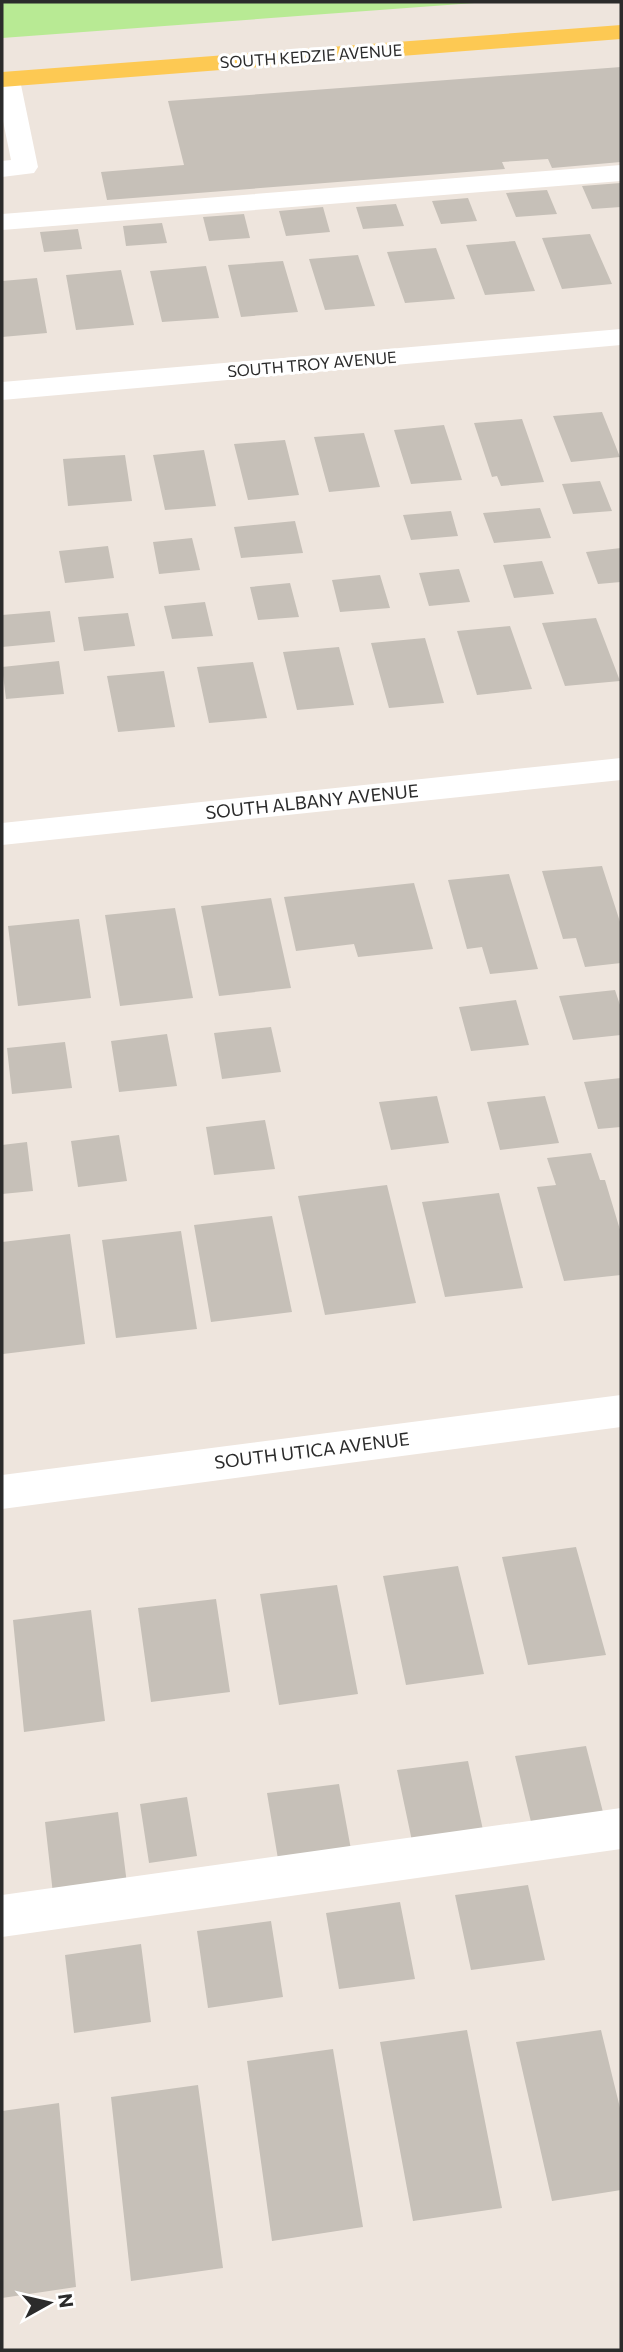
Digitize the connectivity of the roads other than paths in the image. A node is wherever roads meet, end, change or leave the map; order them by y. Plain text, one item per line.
1 (621, 32) edge
2 (5, 80) edge
3 (13, 168) edge
4 (621, 173) edge
5 (2, 222) edge
6 (621, 337) edge
7 (2, 391) edge
8 (621, 769) edge
9 (2, 834) edge
10 (621, 1411) edge
11 (2, 1492) edge
12 (621, 1828) edge
13 (2, 1916) edge

1 - 2 main road, SOUTH KEDZIE AVENUE
2 - 3 street
4 - 5 street
6 - 7 street, SOUTH TROY AVENUE
8 - 9 street, SOUTH ALBANY AVENUE
10 - 11 street, SOUTH UTICA AVENUE
12 - 13 street

